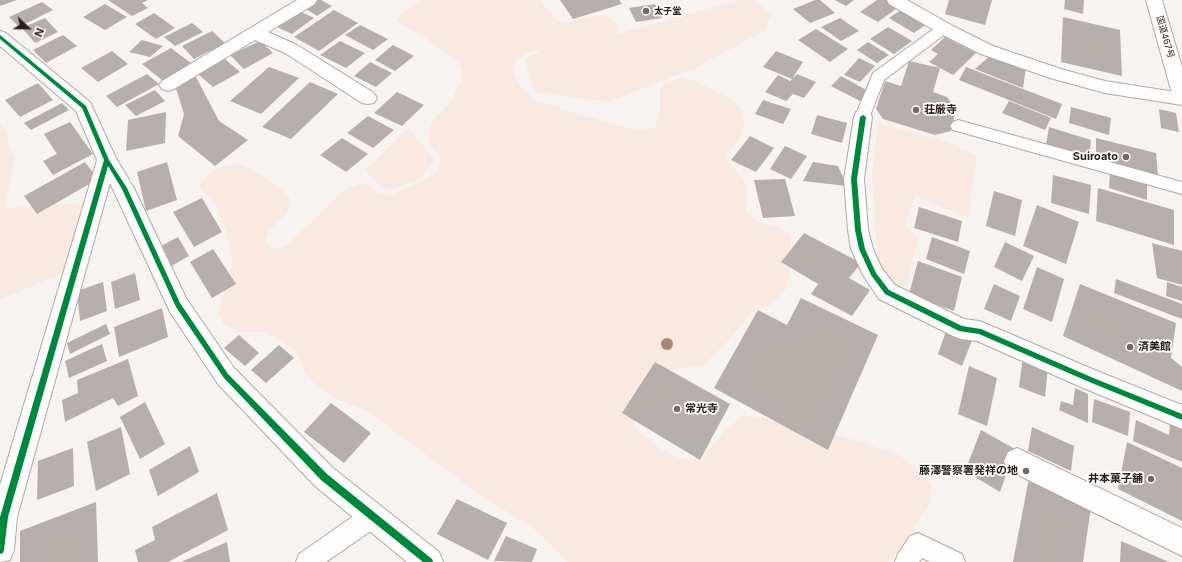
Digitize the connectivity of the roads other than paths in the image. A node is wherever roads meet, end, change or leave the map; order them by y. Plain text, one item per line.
1 (309, 0) edge
2 (895, 0) edge
3 (1154, 0) edge
4 (944, 28) junction
5 (255, 33) junction
6 (0, 37) edge
7 (168, 85) dead end
8 (368, 98) dead end
9 (1182, 98) edge
10 (863, 117) joint
11 (958, 126) dead end
12 (107, 160) junction
13 (1182, 188) edge
14 (1182, 417) edge
15 (1017, 461) dead end
16 (373, 516) junction
17 (1182, 542) edge
18 (0, 550) edge
19 (308, 562) edge
20 (429, 562) edge
21 (906, 562) edge
22 (954, 562) edge

1 - 5 main road
2 - 4 main road
3 - 9 main road, 国道467号
4 - 9 main road
4 - 10 lane
5 - 7 main road
5 - 8 main road
6 - 12 main road
10 - 14 main road
11 - 13 lane
12 - 16 main road
12 - 18 main road
15 - 17 main road
16 - 19 lane
16 - 20 main road
21 - 22 lane

